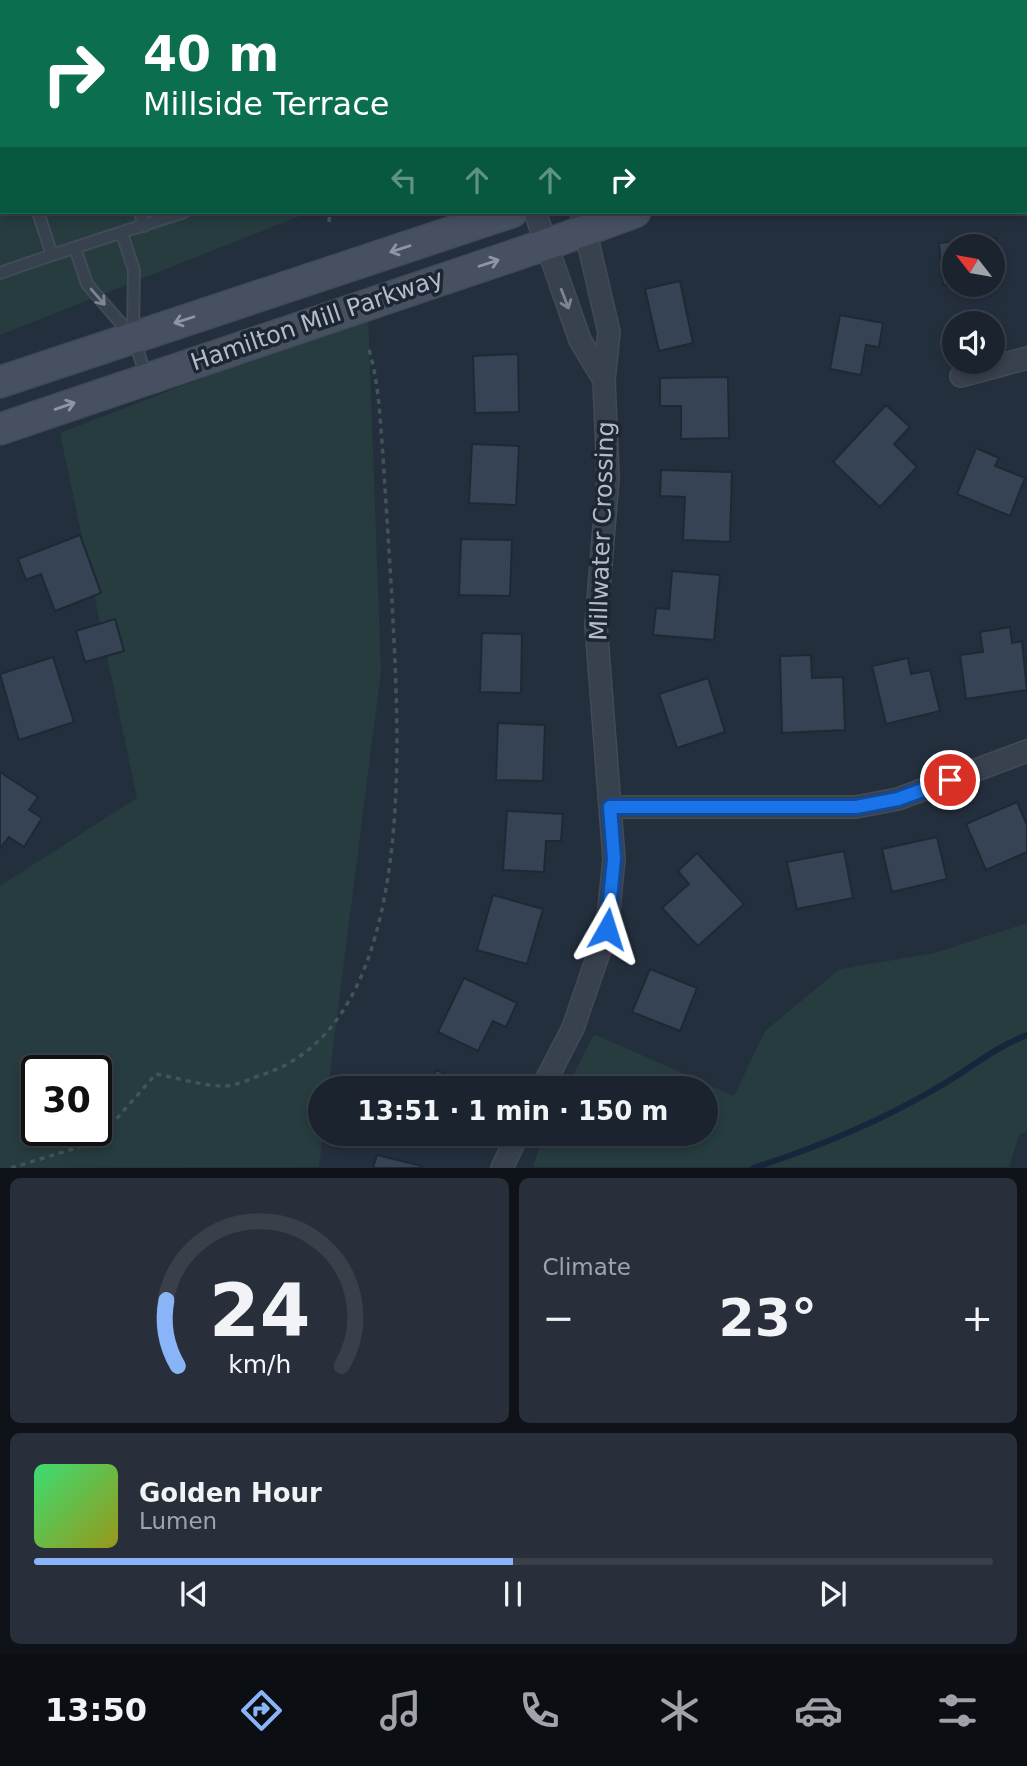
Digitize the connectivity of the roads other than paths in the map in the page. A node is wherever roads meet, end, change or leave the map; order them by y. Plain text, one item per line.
1 (39, 214) edge
2 (141, 214) edge
3 (178, 214) edge
4 (506, 214) edge
5 (536, 214) edge
6 (624, 214) edge
7 (584, 221) edge
8 (144, 226) junction
9 (122, 234) junction
10 (544, 245) junction
11 (75, 248) junction
12 (52, 255) junction
13 (0, 273) edge
14 (133, 337) junction
15 (1027, 358) edge
16 (961, 376) dead end
17 (147, 378) junction
18 (604, 380) junction
19 (0, 382) edge
20 (0, 429) edge
21 (1027, 751) edge
22 (610, 807) junction
23 (548, 1076) edge
24 (512, 1146) edge
25 (502, 1167) edge

1 - 12 lane
2 - 8 lane
3 - 8 lane
4 -> 14 street, Hamilton Mill Parkway
5 - 10 street, Millwater Crossing
6 - 7 street, Hamilton Mill Parkway
7 - 10 street, Hamilton Mill Parkway
7 - 18 street, Millwater Crossing
8 - 9 lane
9 - 11 lane
9 - 14 lane
17 -> 10 street, Hamilton Mill Parkway
10 -> 18 street, Millwater Crossing
11 - 12 lane
11 -> 14 lane
12 - 13 lane
14 - 17 lane
14 - 19 street, Hamilton Mill Parkway
15 - 16 street
20 -> 17 street, Hamilton Mill Parkway
18 - 22 street, Millwater Crossing
21 - 22 street
22 - 23 street, Millwater Crossing
24 - 25 street

